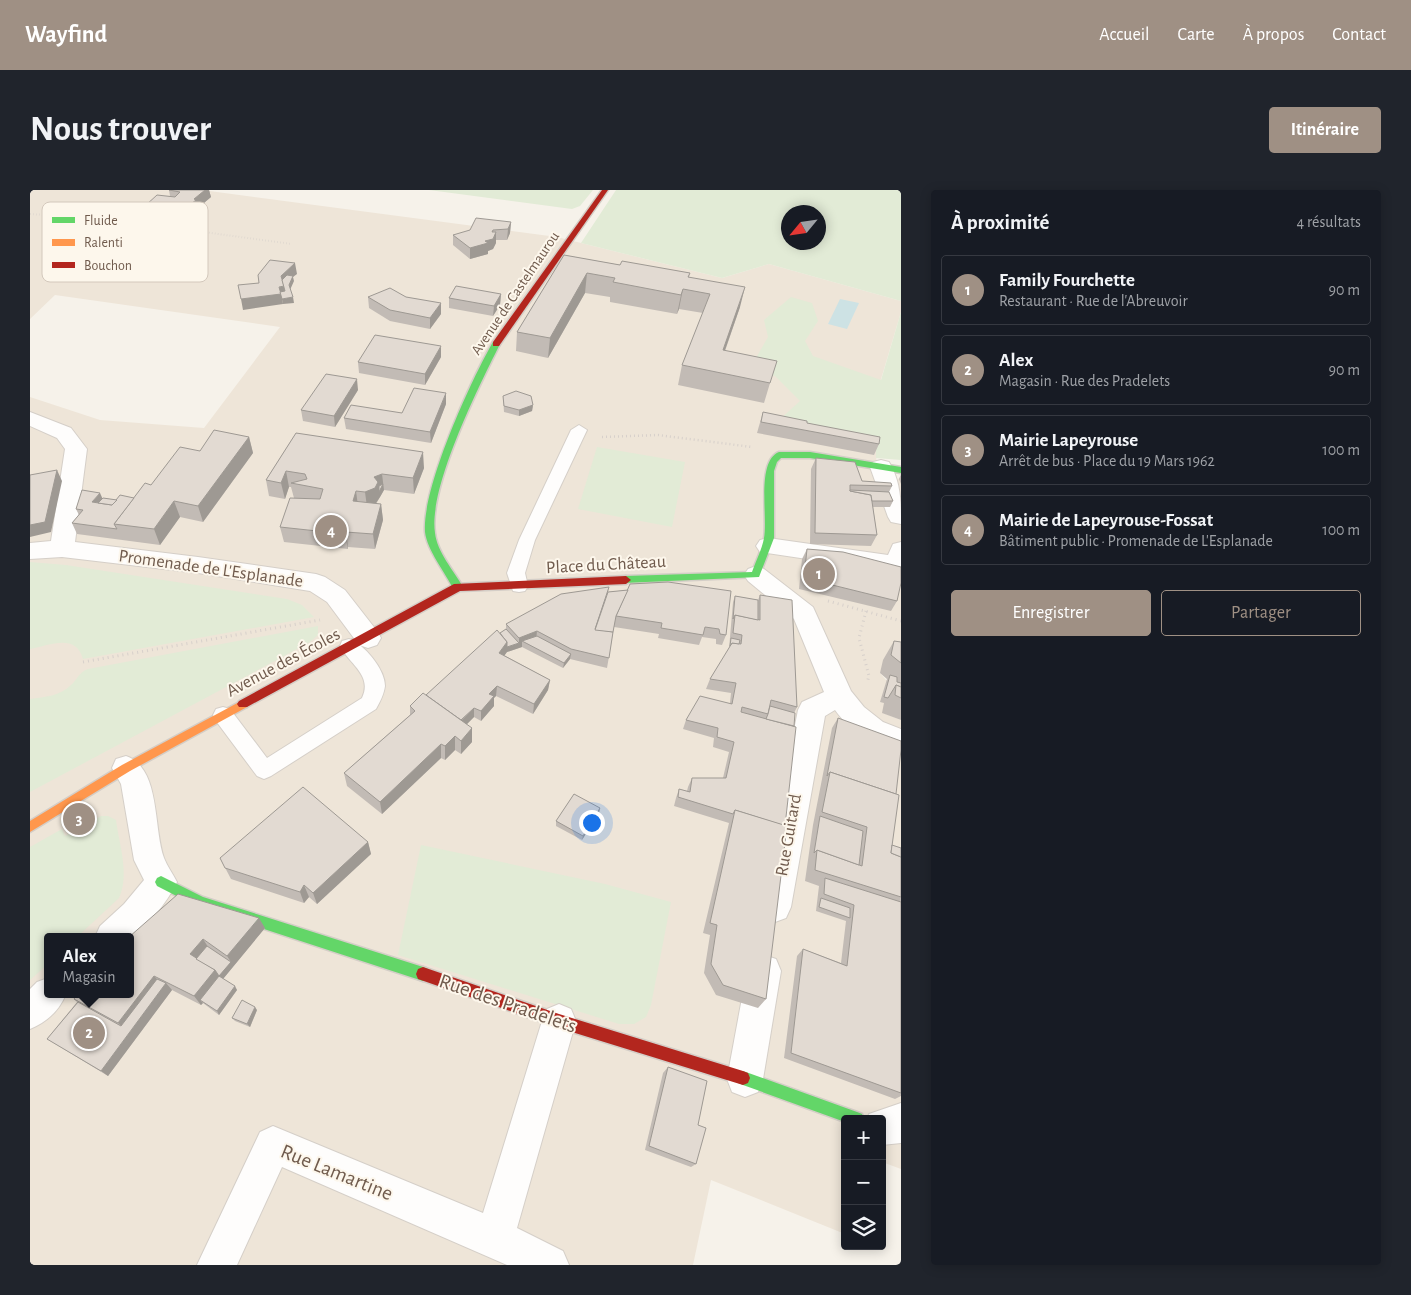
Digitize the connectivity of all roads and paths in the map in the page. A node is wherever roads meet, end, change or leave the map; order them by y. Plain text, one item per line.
1 (605, 190) edge
2 (208, 233) edge
3 (292, 244) dead end
4 (30, 418) edge
5 (578, 432) joint
6 (779, 455) junction
7 (891, 468) edge
8 (900, 518) edge
9 (768, 546) junction
10 (62, 549) junction
11 (30, 551) edge
12 (899, 562) edge
13 (756, 574) junction
14 (519, 586) junction
15 (458, 587) junction
16 (823, 599) edge
17 (866, 611) junction
18 (321, 620) dead end
19 (901, 621) edge
20 (358, 642) junction
21 (83, 662) dead end
22 (868, 681) dead end
23 (840, 697) junction
24 (223, 715) junction
25 (901, 741) edge
26 (126, 768) junction
27 (39, 807) dead end
28 (30, 827) edge
29 (161, 882) junction
30 (115, 933) edge
31 (45, 998) edge
32 (30, 1012) edge
33 (559, 1021) junction
34 (745, 1080) junction
35 (846, 1115) edge
36 (901, 1121) edge
37 (886, 1127) edge
38 (495, 1238) junction
39 (217, 1265) edge
40 (549, 1265) edge

1 - 15 street, Avenue de Castelmaurou
2 - 3 path
4 - 10 street
5 - 6 path
5 - 14 lane
6 - 7 street
6 - 9 street
7 - 8 street
9 - 12 street
9 - 13 street
10 - 11 street, Promenade de L'Esplanade
10 - 20 street, Promenade de L'Esplanade
13 - 14 street, Place du Château
13 - 23 street
14 - 15 street, Place du Château
15 - 20 street, Avenue des Écoles
16 - 17 path
17 - 19 path
17 - 22 path
18 - 21 path
20 - 24 street, Avenue des Écoles
20 - 24 lane
23 - 25 street
23 - 34 street, Rue Guitard
24 - 26 street, Avenue des Écoles
26 - 27 street
26 - 28 street
26 - 29 street
29 - 30 street
29 - 33 street, Rue des Pradelets
31 - 32 street
33 - 34 street, Rue des Pradelets
33 - 38 street
34 - 35 street, Rue des Pradelets
36 - 37 street
38 - 39 street, Rue Lamartine
38 - 40 street, Rue Lamartine

